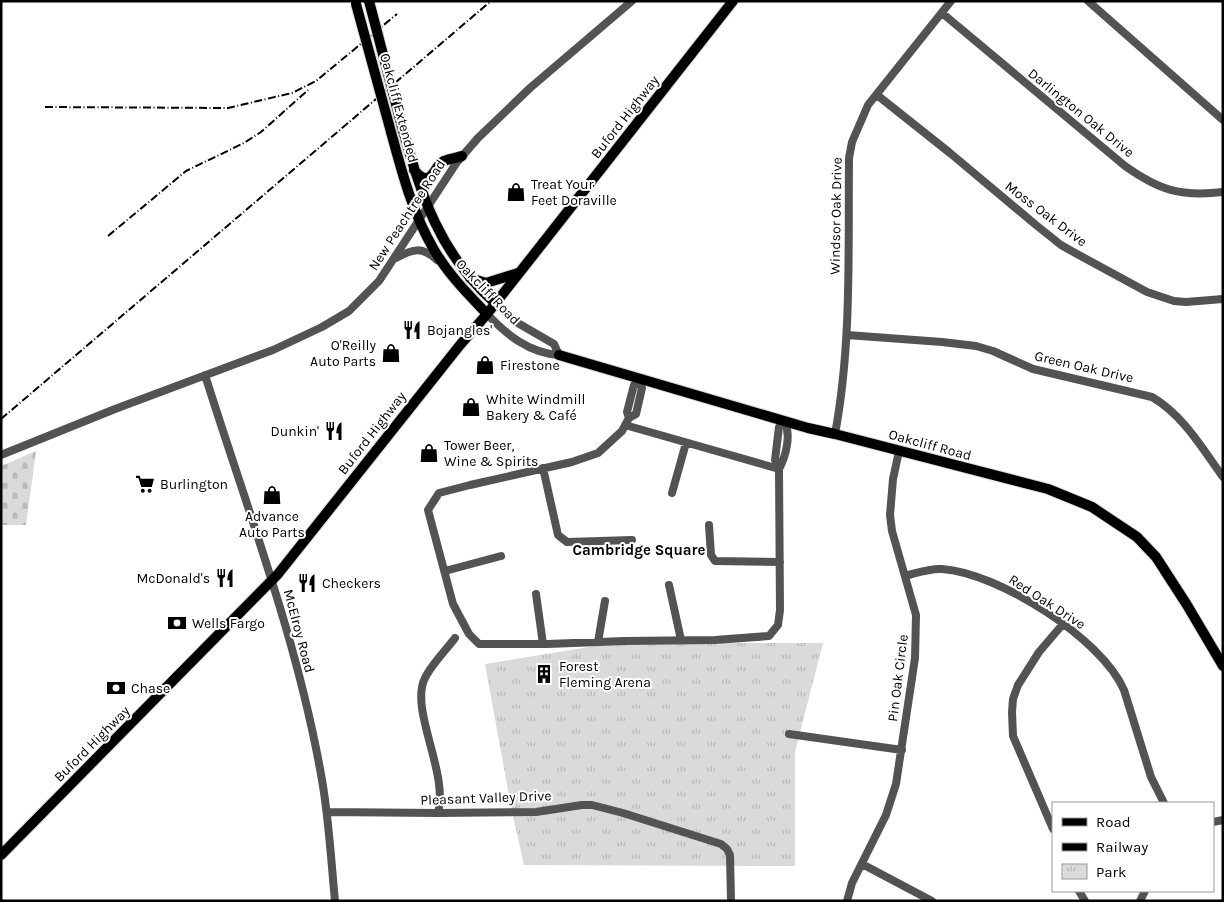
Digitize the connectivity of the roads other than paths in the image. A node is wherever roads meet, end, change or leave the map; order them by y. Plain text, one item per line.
1 (369, 1) edge
2 (632, 1) edge
3 (733, 1) edge
4 (951, 1) edge
5 (1088, 1) edge
6 (356, 2) edge
7 (942, 13) junction
8 (877, 95) junction
9 (1223, 120) edge
10 (462, 156) junction
11 (414, 170) junction
12 (1223, 192) edge
13 (428, 208) junction
14 (420, 221) junction
15 (394, 259) junction
16 (443, 265) junction
17 (519, 273) junction
18 (468, 277) junction
19 (1223, 299) edge
20 (495, 303) junction
21 (487, 314) junction
22 (847, 335) junction
23 (559, 355) junction
24 (205, 375) junction
25 (640, 381) junction
26 (627, 422) junction
27 (785, 422) junction
28 (835, 434) junction
29 (686, 443) junction
30 (899, 451) junction
31 (1, 455) edge
32 (543, 468) junction
33 (780, 469) junction
34 (1223, 476) edge
35 (672, 493) dead end
36 (709, 525) dead end
37 (632, 540) dead end
38 (501, 556) dead end
39 (780, 562) junction
40 (445, 571) junction
41 (905, 576) junction
42 (272, 580) junction
43 (669, 585) dead end
44 (536, 594) dead end
45 (605, 601) dead end
46 (1062, 624) junction
47 (455, 638) dead end
48 (681, 640) junction
49 (598, 642) junction
50 (543, 644) junction
51 (1223, 666) edge
52 (789, 734) dead end
53 (902, 750) junction
54 (1164, 802) edge
55 (327, 812) junction
56 (438, 814) junction
57 (1052, 827) edge
58 (1, 855) edge
59 (862, 864) junction
60 (335, 901) edge
61 (731, 901) edge
62 (847, 901) edge
63 (932, 901) edge

1 - 11 main road, Oakcliff Extended, bridge
2 - 10 street, New Peachtree Road
3 - 17 main road, Buford Highway
4 - 7 street, Windsor Oak Drive
5 - 9 street
6 - 14 main road, Oakcliff Extended, bridge
7 - 8 street, Windsor Oak Drive
7 - 12 street, Darlington Oak Drive
8 - 19 street, Moss Oak Drive
8 - 22 street, Windsor Oak Drive
10 - 11 main road
10 - 13 street, New Peachtree Road
11 - 13 main road, Oakcliff Extended
13 - 14 street, New Peachtree Road
13 - 18 main road, Oakcliff Road
14 - 15 street, New Peachtree Road
14 - 16 main road, Oakcliff Road
15 - 16 street
15 - 24 street, New Peachtree Road
16 - 21 main road, Oakcliff Road
17 - 18 main road
17 - 20 main road, Buford Highway
18 - 20 main road, Oakcliff Road
20 - 21 main road, Buford Highway
20 - 23 street, Oakcliff Road
21 - 23 street, Oakcliff Road
21 - 42 main road, Buford Highway
22 - 28 street, Windsor Oak Drive
22 - 34 street, Green Oak Drive
23 - 25 main road, Oakcliff Road
24 - 31 street, New Peachtree Road
24 - 42 street, McElroy Road
25 - 26 street
25 - 27 main road, Oakcliff Road
26 - 29 street
26 - 32 street
27 - 28 main road, Oakcliff Road
27 - 33 street
28 - 30 main road, Oakcliff Road
29 - 33 street
29 - 35 street
30 - 41 street, Pin Oak Circle
30 - 51 main road, Oakcliff Road
32 - 37 street
32 - 40 street
33 - 39 street
36 - 39 street
38 - 40 street
39 - 48 street
40 - 50 street
41 - 46 street, Red Oak Drive
41 - 53 street, Pin Oak Circle
42 - 55 street, McElroy Road
42 - 58 main road, Buford Highway
43 - 48 street
44 - 50 street
45 - 49 street
46 - 54 street, Red Oak Drive
46 - 57 street
47 - 56 street
48 - 49 street
49 - 50 street
52 - 53 street
53 - 59 street, Pin Oak Circle
55 - 56 street, Pleasant Valley Drive
55 - 60 street, McElroy Road
56 - 61 street, Pleasant Valley Drive
59 - 62 street, Pin Oak Circle
59 - 63 street

